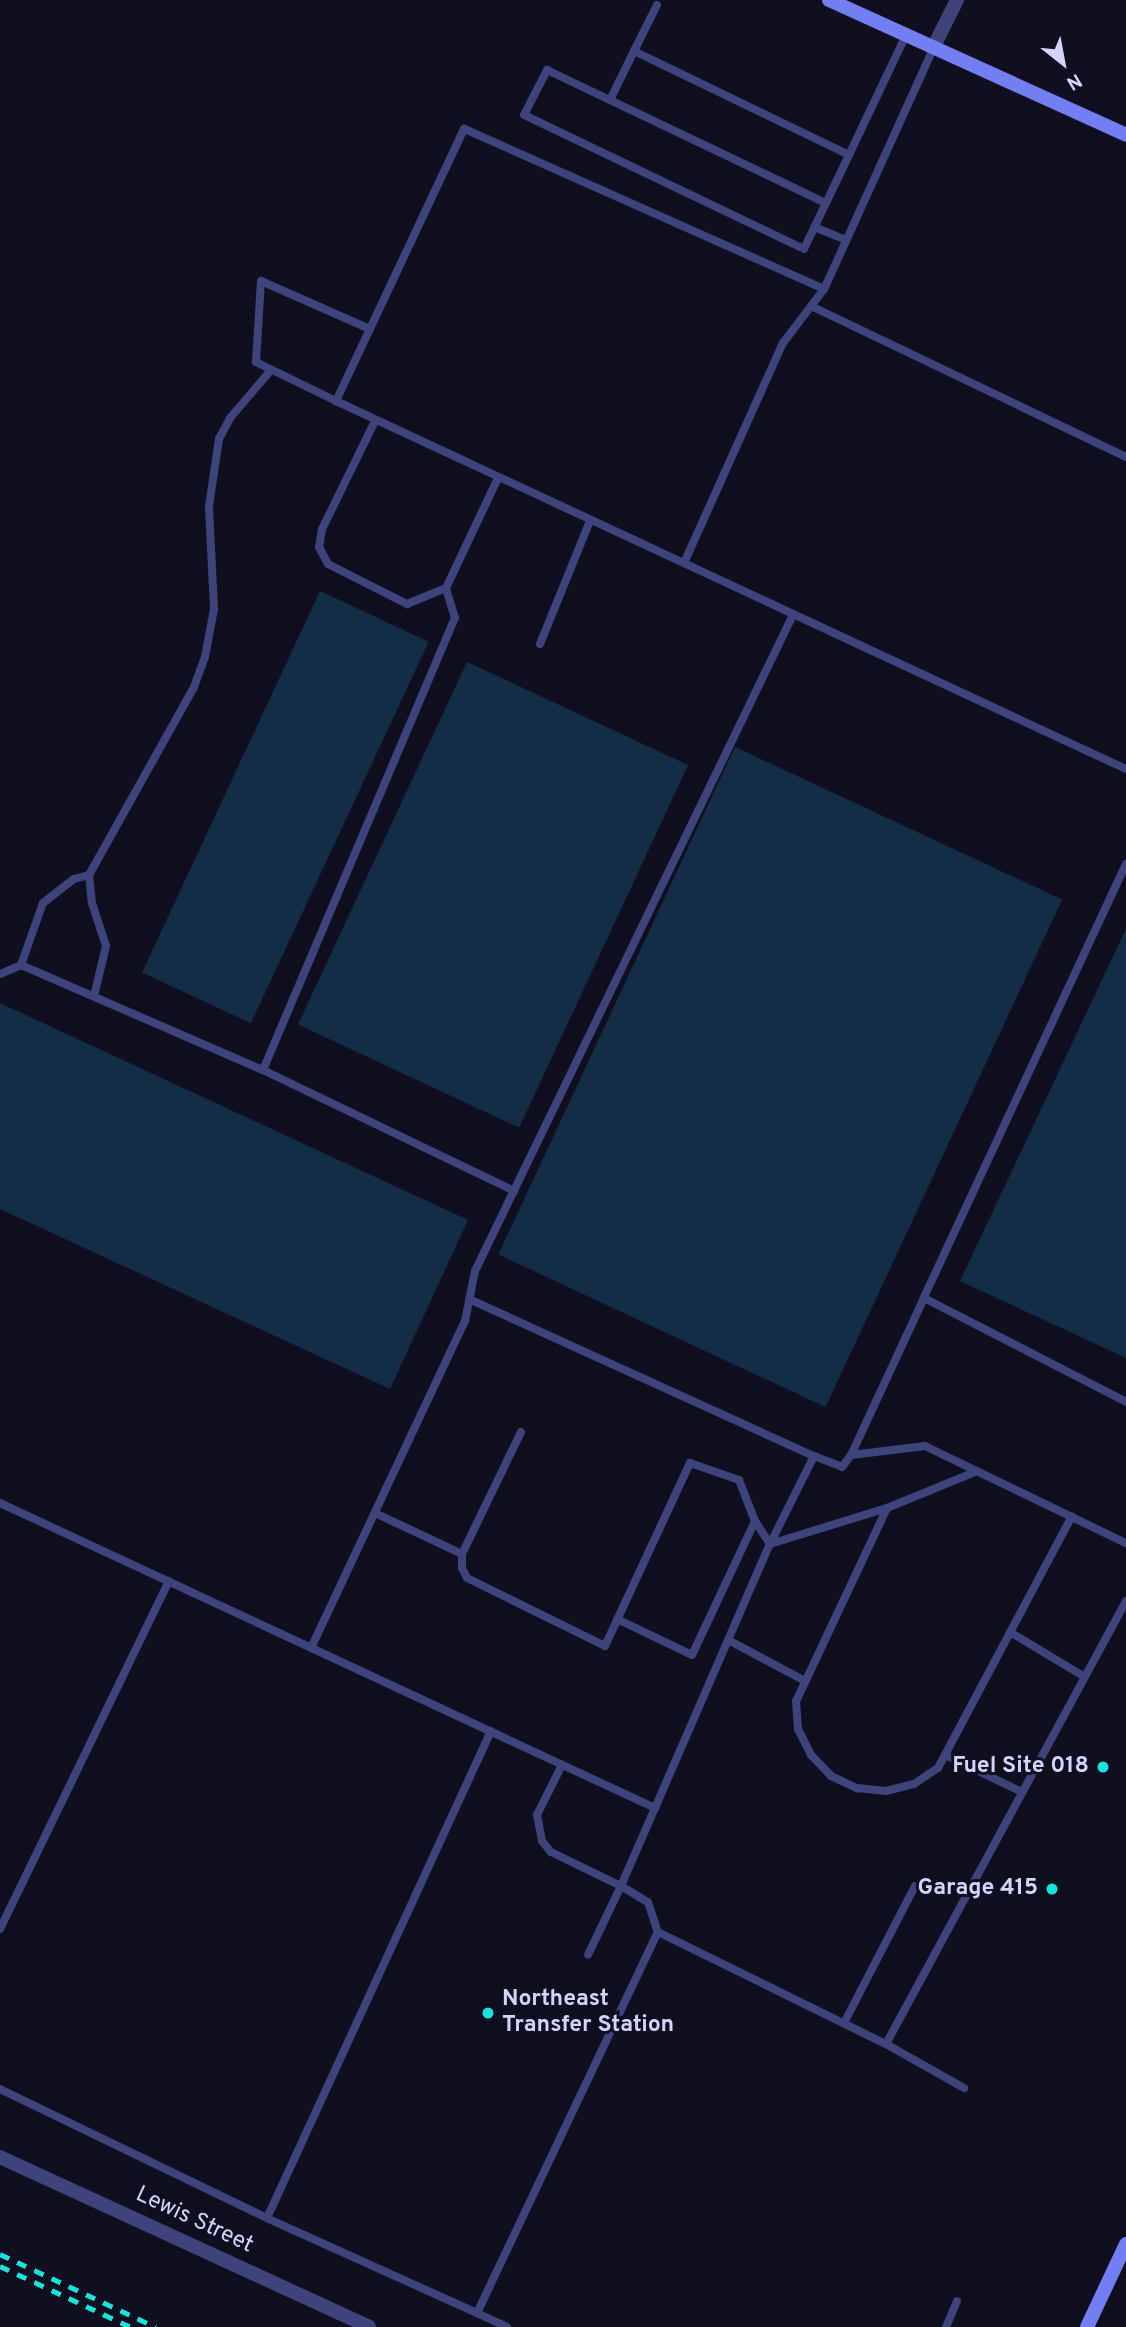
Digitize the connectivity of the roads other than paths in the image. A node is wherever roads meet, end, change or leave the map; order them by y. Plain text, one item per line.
1 (829, 0) edge
2 (957, 0) edge
3 (657, 5) dead end
4 (906, 35) junction
5 (934, 46) junction
6 (634, 51) junction
7 (610, 100) junction
8 (1126, 135) edge
9 (849, 155) junction
10 (826, 204) junction
11 (814, 228) junction
12 (846, 240) junction
13 (824, 289) junction
14 (811, 306) junction
15 (370, 329) junction
16 (271, 370) junction
17 (336, 401) junction
18 (375, 421) junction
19 (1126, 457) edge
20 (498, 478) junction
21 (590, 521) junction
22 (684, 563) junction
23 (446, 588) junction
24 (793, 615) junction
25 (540, 644) dead end
26 (1126, 769) edge
27 (1126, 864) edge
28 (89, 875) junction
29 (21, 965) junction
30 (0, 974) edge
31 (94, 996) junction
32 (263, 1070) junction
33 (514, 1191) junction
34 (924, 1298) junction
35 (469, 1299) junction
36 (1126, 1402) edge
37 (521, 1432) dead end
38 (850, 1455) junction
39 (814, 1456) junction
40 (977, 1471) junction
41 (0, 1503) edge
42 (887, 1508) junction
43 (375, 1513) junction
44 (1072, 1516) junction
45 (755, 1521) junction
46 (1126, 1542) edge
47 (770, 1545) junction
48 (462, 1554) junction
49 (169, 1581) junction
50 (1126, 1601) edge
51 (617, 1619) junction
52 (1010, 1632) junction
53 (730, 1641) junction
54 (311, 1648) junction
55 (1085, 1677) junction
56 (805, 1681) junction
57 (491, 1731) junction
58 (945, 1755) junction
59 (562, 1765) junction
60 (1022, 1793) junction
61 (655, 1808) junction
62 (621, 1886) junction
63 (915, 1886) dead end
64 (0, 1928) edge
65 (659, 1932) junction
66 (588, 1955) dead end
67 (845, 2023) junction
68 (886, 2044) junction
69 (964, 2088) dead end
70 (0, 2089) edge
71 (0, 2157) edge
72 (267, 2218) junction
73 (1126, 2244) edge
74 (957, 2301) dead end
75 (477, 2313) junction
76 (369, 2327) edge
77 (508, 2327) edge
78 (946, 2327) edge
79 (1087, 2327) edge

1 - 4 street
2 - 5 street
3 - 6 lane
4 - 5 street
4 - 9 lane
5 - 8 street
5 - 12 lane
6 - 7 lane
6 - 9 lane
7 - 10 lane
7 - 11 lane
9 - 10 lane
10 - 11 lane
11 - 12 lane
12 - 13 lane
13 - 14 lane
13 - 15 lane
14 - 19 lane
14 - 22 lane
15 - 16 lane
15 - 17 lane
16 - 17 lane
16 - 28 lane
17 - 18 lane
18 - 20 lane
18 - 23 lane
20 - 21 lane
20 - 23 lane
21 - 22 lane
21 - 25 lane
22 - 24 lane
23 - 32 lane
24 - 26 lane
24 - 33 lane
27 - 34 lane
28 - 29 lane
28 - 31 lane
29 - 30 lane
29 - 31 lane
31 - 32 lane
32 - 33 lane
33 - 35 lane
34 - 36 lane
34 - 38 lane
35 - 39 lane
35 - 43 lane
37 - 48 lane
38 - 39 lane
38 - 40 lane
39 - 47 lane
40 - 42 lane
40 - 44 lane
41 - 49 lane
42 - 47 lane
42 - 56 lane
43 - 48 lane
43 - 54 lane
44 - 46 lane
44 - 52 lane
45 - 47 lane
45 - 51 lane
45 - 51 lane
47 - 53 lane
48 - 51 lane
49 - 54 lane
49 - 64 lane
50 - 55 lane
52 - 55 lane
52 - 58 lane
53 - 56 lane
53 - 61 lane
54 - 57 lane
55 - 60 lane
56 - 58 lane
57 - 59 lane
57 - 72 lane
58 - 60 lane
59 - 61 lane
59 - 62 lane
60 - 68 lane
61 - 62 lane
62 - 65 lane
62 - 66 lane
63 - 67 lane
65 - 67 lane
65 - 75 lane
67 - 68 lane
68 - 69 lane
70 - 72 lane
71 - 76 street, Lewis Street
72 - 75 lane
73 - 79 street
74 - 78 lane
75 - 77 lane

